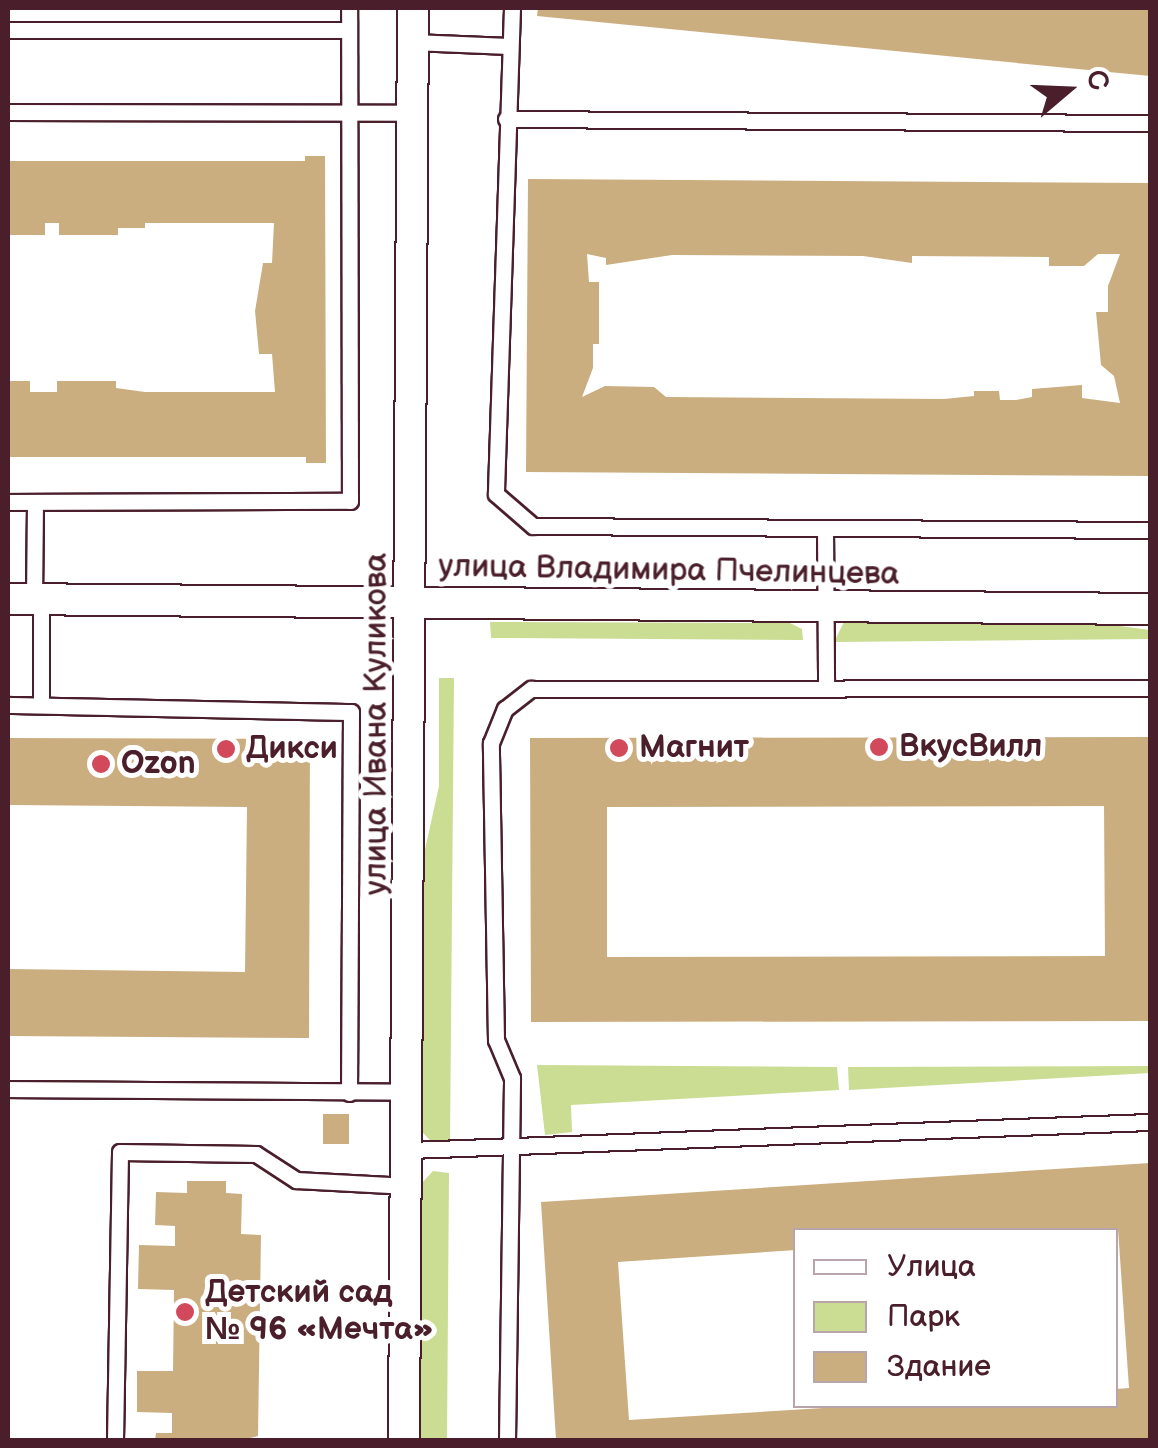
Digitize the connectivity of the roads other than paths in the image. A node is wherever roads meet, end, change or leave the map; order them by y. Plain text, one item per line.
1 (349, 8) edge
2 (413, 8) edge
3 (512, 8) edge
4 (8, 30) edge
5 (349, 30) junction
6 (412, 42) junction
7 (508, 46) junction
8 (8, 112) edge
9 (350, 112) junction
10 (410, 112) junction
11 (506, 119) junction
12 (1150, 122) edge
13 (8, 502) edge
14 (35, 502) junction
15 (825, 528) junction
16 (1150, 530) edge
17 (28, 599) edge
18 (412, 603) junction
19 (826, 608) junction
20 (1150, 609) edge
21 (1150, 688) edge
22 (826, 689) junction
23 (8, 705) edge
24 (41, 706) junction
25 (8, 1089) edge
26 (410, 1092) junction
27 (349, 1093) junction
28 (1150, 1122) edge
29 (508, 1148) junction
30 (410, 1150) junction
31 (408, 1186) junction
32 (115, 1440) edge
33 (404, 1440) edge
34 (507, 1440) edge

1 - 5 lane
2 - 6 street, улица Ивана Куликова
3 - 7 lane
4 - 5 lane
5 - 9 lane
6 - 7 lane
6 - 10 street, улица Ивана Куликова
7 - 11 lane
8 - 9 lane
9 - 10 lane
9 - 14 lane
10 - 18 street, улица Ивана Куликова
11 - 12 lane
11 - 15 lane
13 - 14 lane
14 - 17 lane
15 - 16 lane
15 - 19 lane
17 - 18 street, улица Владимира Пчелинцева
17 - 24 lane
18 - 19 street, улица Владимира Пчелинцева
18 - 26 street, улица Ивана Куликова
19 - 20 street, улица Владимира Пчелинцева
19 - 22 lane
21 - 22 lane
22 - 29 lane
23 - 24 lane
24 - 27 lane
25 - 27 lane
26 - 27 lane
26 - 30 street, улица Ивана Куликова
28 - 29 lane
29 - 30 lane
29 - 34 lane
30 - 31 street, улица Ивана Куликова
31 - 32 lane
31 - 33 street, улица Ивана Куликова

